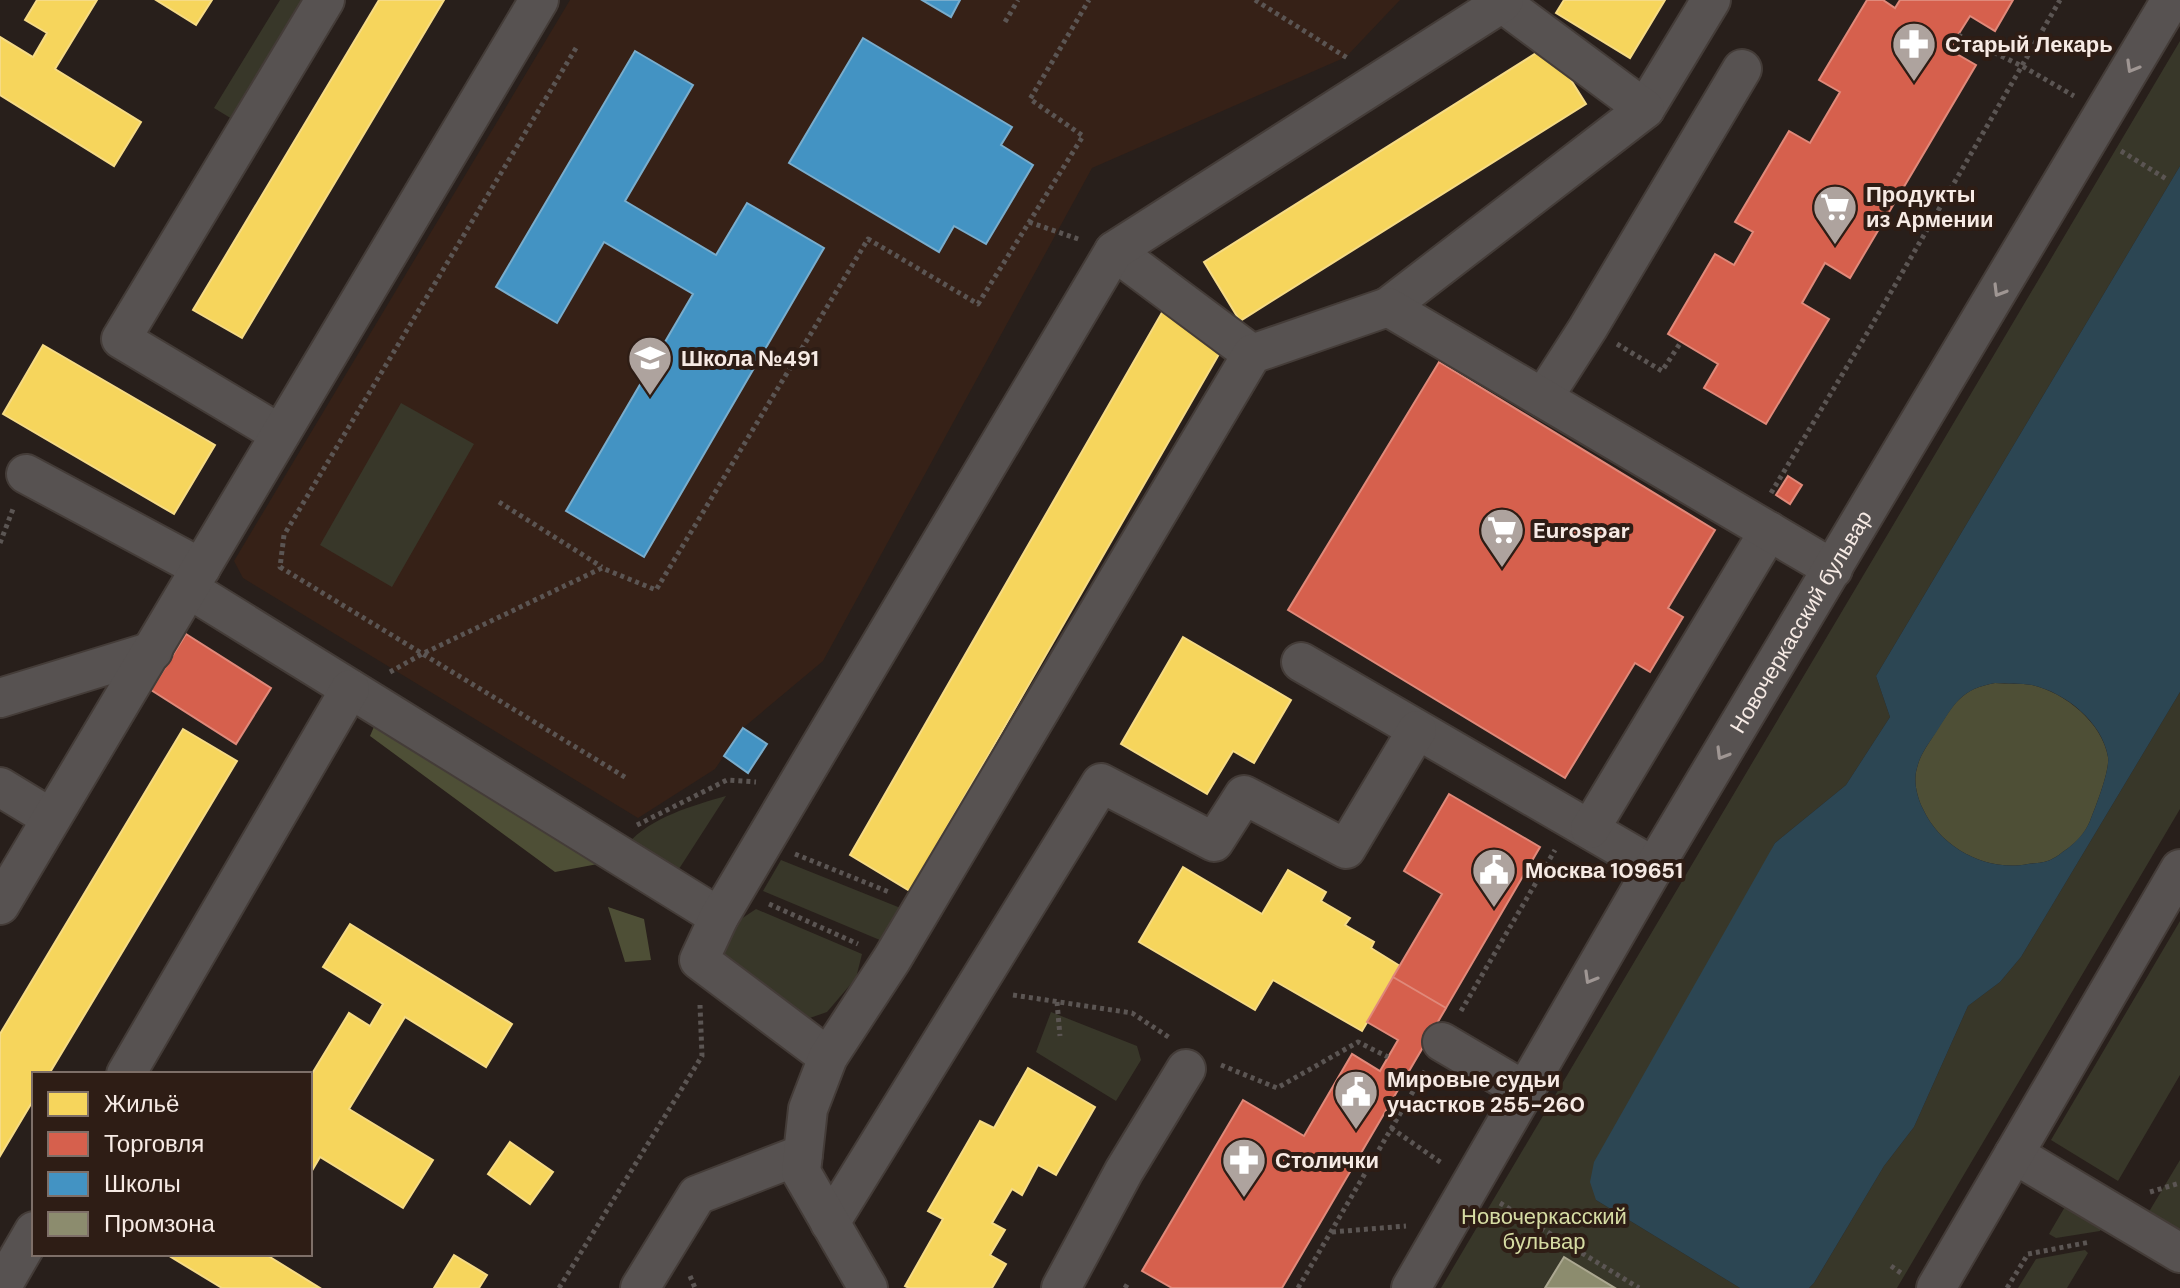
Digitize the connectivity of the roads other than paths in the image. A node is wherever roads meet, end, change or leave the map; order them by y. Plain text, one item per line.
1 (325, 0) edge
2 (539, 0) edge
3 (1711, 0) edge
4 (2171, 0) edge
5 (1503, 2) edge
6 (1742, 69) dead end
7 (1645, 109) junction
8 (1114, 251) junction
9 (1388, 307) junction
10 (1252, 354) junction
11 (1543, 398) junction
12 (280, 434) junction
13 (26, 474) dead end
14 (1769, 531) junction
15 (1833, 569) junction
16 (195, 578) junction
17 (153, 651) junction
18 (1301, 662) dead end
19 (356, 693) junction
20 (0, 698) edge
21 (1417, 730) junction
22 (0, 787) edge
23 (51, 818) junction
24 (1590, 829) junction
25 (1654, 867) junction
26 (2180, 869) edge
27 (0, 905) edge
28 (719, 917) junction
29 (1442, 1042) dead end
30 (828, 1057) junction
31 (1193, 1058) road end
32 (127, 1072) edge
33 (1525, 1091) junction
34 (803, 1154) junction
35 (2014, 1154) junction
36 (830, 1223) junction
37 (32, 1234) edge
38 (2180, 1253) edge
39 (1, 1288) edge
40 (640, 1288) edge
41 (868, 1288) edge
42 (1061, 1288) edge
43 (1411, 1288) edge
44 (1936, 1288) edge

1 - 12 street
2 - 12 street
3 - 7 street
4 -> 15 street, Новочеркасский бульвар
5 - 7 street
5 - 8 street
6 - 11 street
7 - 9 street
8 - 10 street
8 - 28 street
9 - 10 street
9 - 11 street
10 - 30 street
11 - 14 street
12 - 16 street
13 - 16 street
14 - 15 street
14 - 24 street
15 -> 25 street, Новочеркасский бульвар
16 - 17 street
16 - 19 street
17 - 20 street
17 - 23 street
18 - 21 street
19 - 28 street
19 - 32 street
21 - 24 street
21 - 36 street
22 - 23 street
23 - 27 street
24 - 25 street
25 -> 33 street, Новочеркасский бульвар
26 - 35 street
28 - 30 street
29 - 33 street
30 - 34 street
31 - 42 street
33 - 43 street, Новочеркасский бульвар
34 - 36 street
34 - 40 street
35 - 38 street
35 - 44 street
36 - 41 street
37 - 39 street

